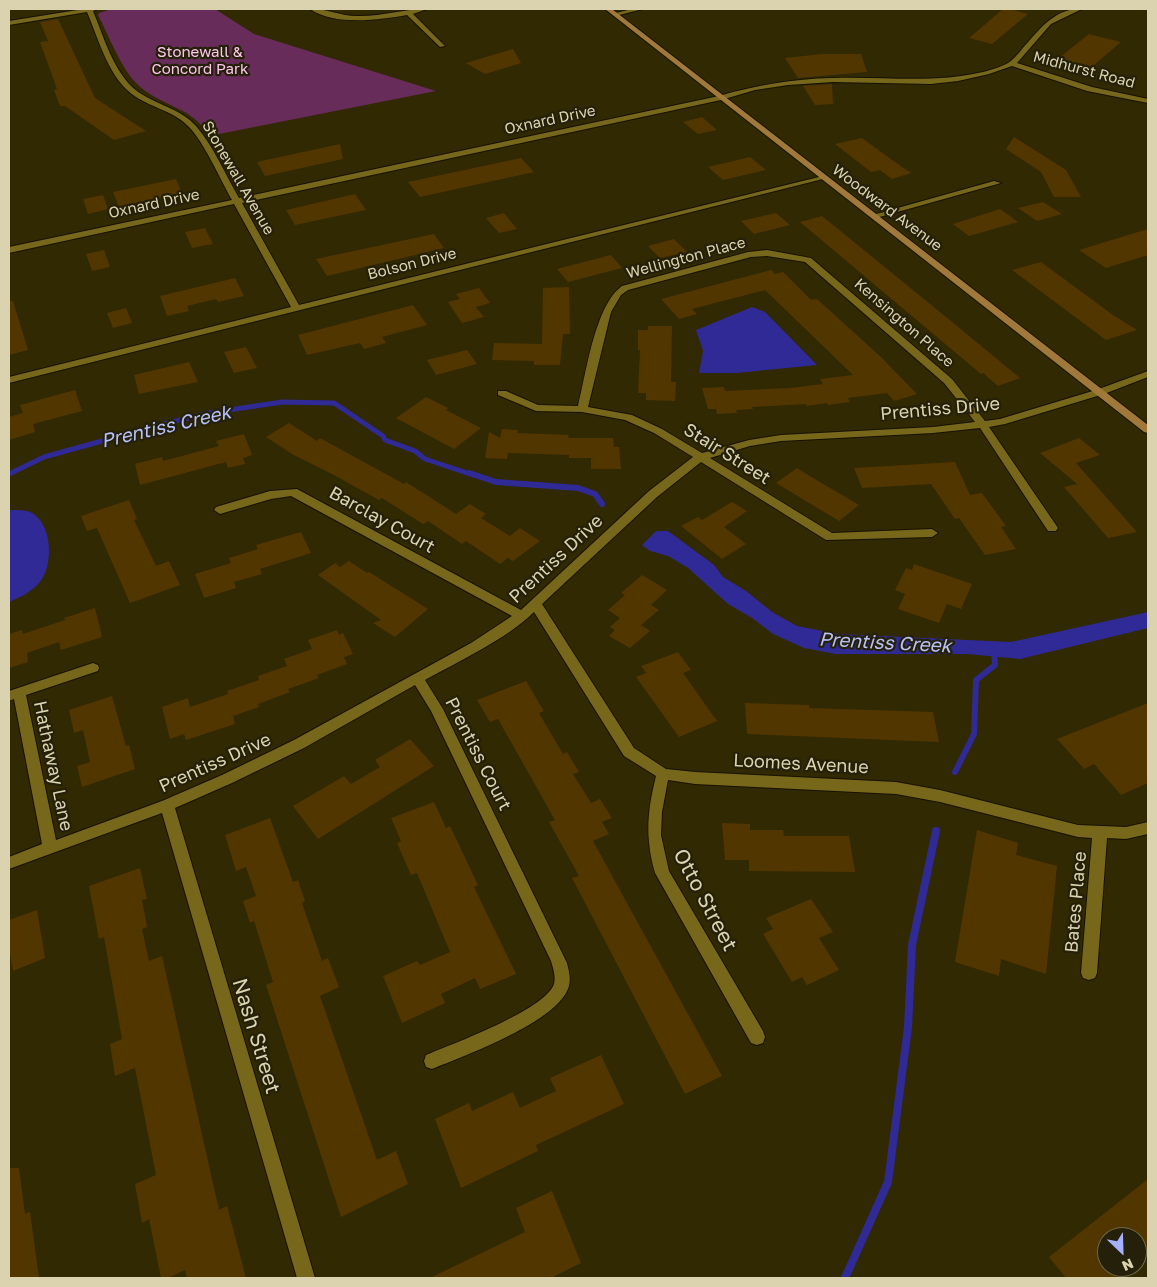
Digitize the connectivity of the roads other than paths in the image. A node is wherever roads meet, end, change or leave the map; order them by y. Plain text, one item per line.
1 (91, 9) edge
2 (313, 9) edge
3 (424, 9) edge
4 (640, 9) edge
5 (1079, 9) edge
6 (611, 11) edge
7 (409, 13) junction
8 (9, 23) edge
9 (442, 46) dead end
10 (1012, 64) junction
11 (721, 98) junction
12 (1148, 101) edge
13 (823, 178) junction
14 (997, 183) dead end
15 (236, 200) junction
16 (873, 216) junction
17 (9, 250) edge
18 (795, 258) joint
19 (296, 308) junction
20 (1148, 374) edge
21 (9, 380) edge
22 (1100, 392) junction
23 (502, 393) dead end
24 (582, 409) junction
25 (983, 425) junction
26 (1148, 430) edge
27 (699, 458) junction
28 (220, 510) dead end
29 (1052, 528) dead end
30 (932, 533) dead end
31 (535, 603) junction
32 (522, 616) junction
33 (93, 668) dead end
34 (418, 678) junction
35 (14, 694) edge
36 (663, 774) junction
37 (167, 805) junction
38 (1148, 828) edge
39 (1100, 833) junction
40 (50, 847) junction
41 (9, 863) edge
42 (1089, 973) dead end
43 (758, 1036) dead end
44 (432, 1061) dead end
45 (306, 1278) edge

1 - 8 street
1 - 15 street, Stonewall Avenue
2 - 7 street
3 - 7 street
4 - 6 street
5 - 10 street, Oxnard Drive
6 - 11 main road, Woodward Avenue
7 - 9 street
10 - 11 street, Oxnard Drive
10 - 12 street, Midhurst Road
11 - 13 main road, Woodward Avenue
11 - 15 street, Oxnard Drive
13 - 16 main road, Woodward Avenue
13 - 19 street, Bolson Drive
14 - 16 street
15 - 17 street, Oxnard Drive
15 - 19 street, Stonewall Avenue
16 - 22 main road, Woodward Avenue
18 - 24 street, Wellington Place
18 - 25 street, Kensington Place
19 - 21 street, Bolson Drive
20 - 22 street, Prentiss Drive
22 - 25 street, Prentiss Drive
22 - 26 main road, Woodward Avenue
23 - 24 street, Stair Street
24 - 27 street, Stair Street
25 - 27 street, Prentiss Drive
25 - 29 street, Kensington Place
27 - 30 street, Stair Street
27 - 31 street, Prentiss Drive
28 - 32 street, Barclay Court
31 - 32 street, Prentiss Drive
31 - 36 street, Loomes Avenue
32 - 34 street, Prentiss Drive
33 - 35 street
34 - 37 street, Prentiss Drive
34 - 44 street, Prentiss Court
35 - 40 street, Hathaway Lane
36 - 39 street, Loomes Avenue
36 - 43 street, Otto Street
37 - 40 street, Prentiss Drive
37 - 45 street, Nash Street
38 - 39 street, Loomes Avenue
39 - 42 street, Bates Place
40 - 41 street, Prentiss Drive

